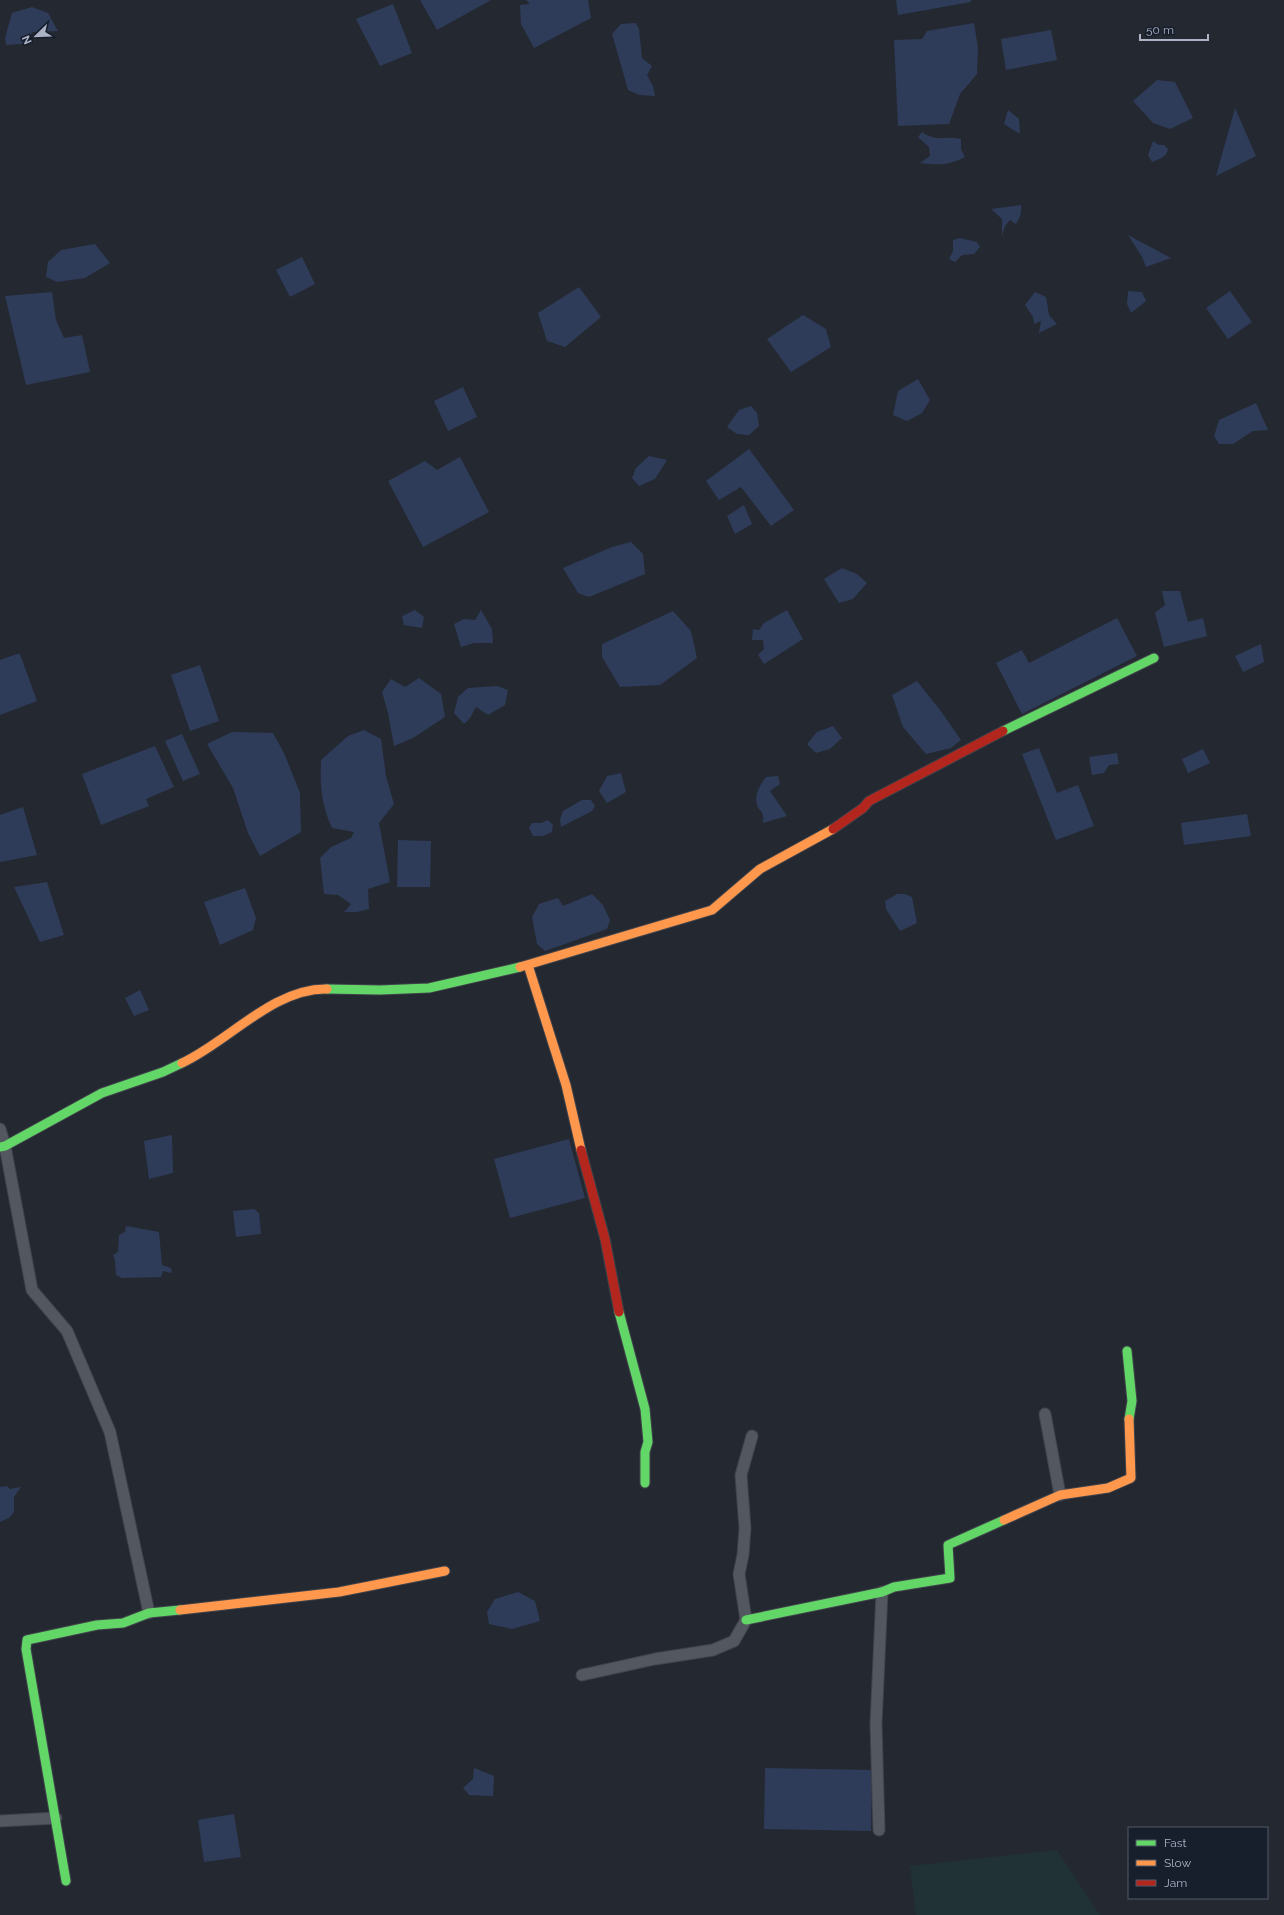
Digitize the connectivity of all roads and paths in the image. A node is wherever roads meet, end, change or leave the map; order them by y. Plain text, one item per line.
1 (1154, 658) dead end
2 (528, 965) junction
3 (0, 1129) edge
4 (2, 1147) edge
5 (1128, 1350) dead end
6 (1045, 1414) dead end
7 (752, 1436) dead end
8 (645, 1483) dead end
9 (1060, 1495) junction
10 (445, 1571) dead end
11 (882, 1592) junction
12 (149, 1613) junction
13 (746, 1620) junction
14 (582, 1675) dead end
15 (56, 1818) junction
16 (0, 1821) edge
17 (879, 1830) dead end
18 (66, 1881) dead end

1 - 2 street
2 - 4 street
2 - 8 street
3 - 4 street
4 - 12 street
5 - 9 street
6 - 9 street
7 - 13 street
9 - 11 street
10 - 12 street
11 - 13 street
11 - 17 street
12 - 15 street
13 - 14 street
15 - 16 street
15 - 18 street

